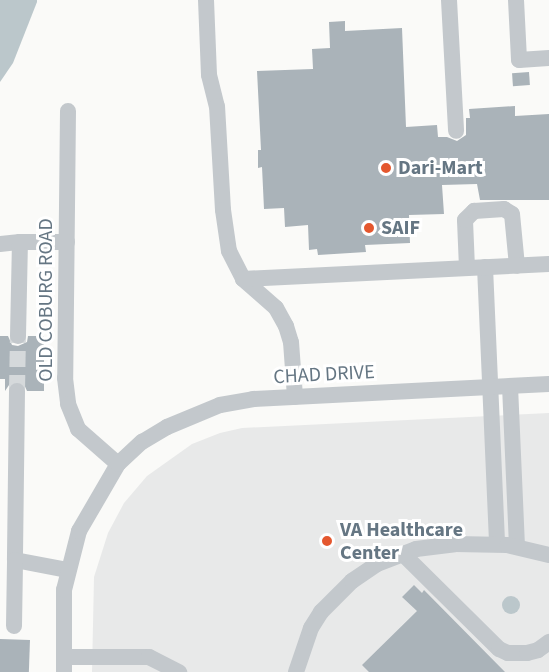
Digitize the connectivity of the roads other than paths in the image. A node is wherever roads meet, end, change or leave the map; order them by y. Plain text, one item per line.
1 (206, 0) edge
2 (449, 0) edge
3 (516, 0) edge
4 (549, 58) edge
5 (69, 111) dead end
6 (456, 131) dead end
7 (20, 242) junction
8 (67, 242) junction
9 (0, 244) edge
10 (549, 264) edge
11 (517, 266) junction
12 (486, 267) junction
13 (467, 268) junction
14 (243, 279) junction
15 (18, 336) tunnel mouth
16 (549, 384) edge
17 (510, 386) junction
18 (490, 387) junction
19 (295, 397) junction
20 (12, 401) tunnel mouth
21 (118, 464) junction
22 (497, 544) junction
23 (517, 547) junction
24 (403, 554) junction
25 (549, 555) edge
26 (15, 560) junction
27 (69, 570) junction
28 (14, 626) dead end
29 (549, 642) edge
30 (64, 664) edge
31 (179, 672) edge
32 (296, 672) edge

1 - 14 street
2 - 6 street
3 - 4 street
5 - 8 street, OLD COBURG ROAD
7 - 8 street
7 - 9 street
7 - 15 street
8 - 21 street, OLD COBURG ROAD
10 - 11 street
11 - 12 street
11 - 13 street
12 - 13 street
12 - 18 street
13 - 14 street
14 - 19 street
16 - 17 street, CHAD DRIVE
17 - 18 street, CHAD DRIVE
17 - 23 street
18 - 19 street, CHAD DRIVE
18 - 22 street
19 - 21 street, CHAD DRIVE
20 - 26 street
21 - 27 street
22 - 23 street
22 - 24 street
23 - 25 street
24 - 29 street
24 - 32 street
26 - 27 street
26 - 28 street
27 - 30 street
30 - 31 street

